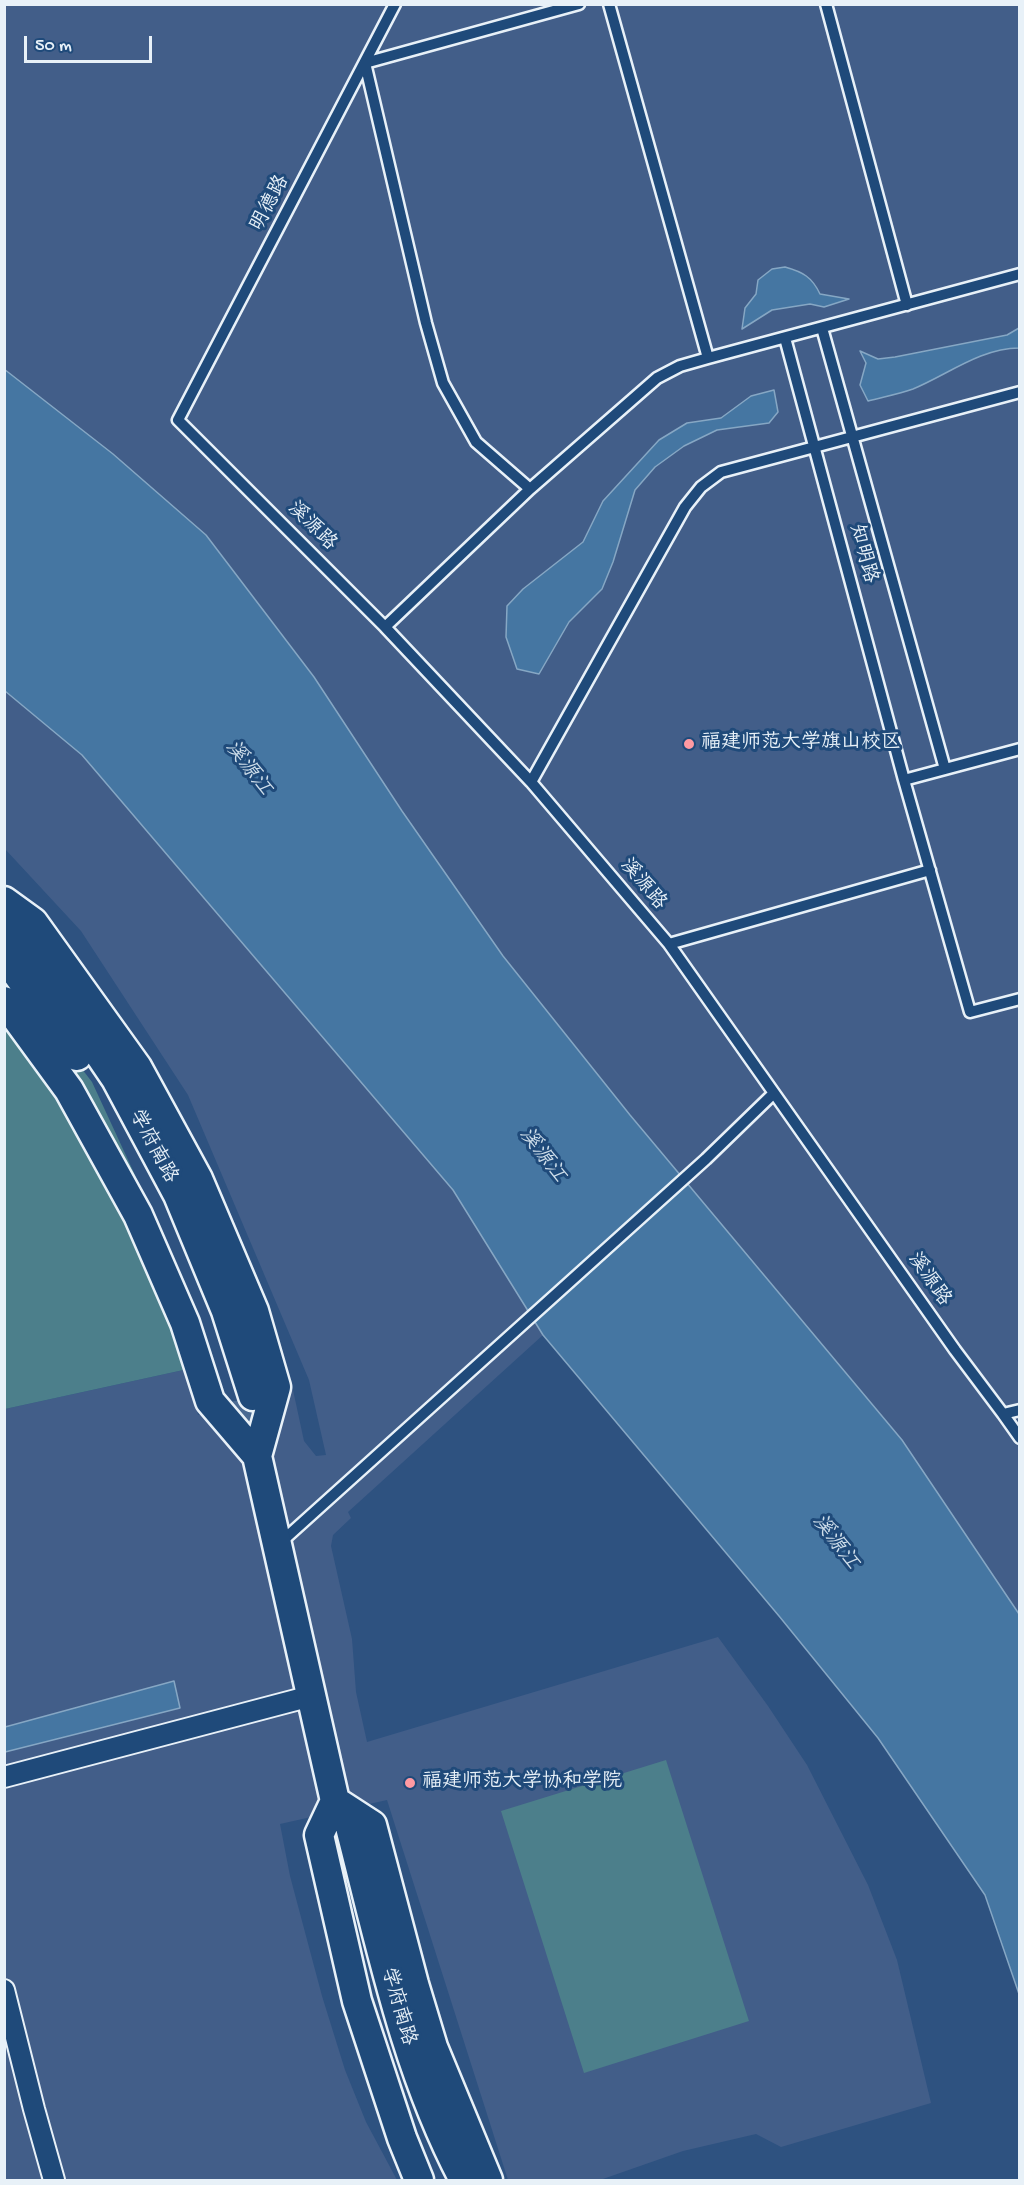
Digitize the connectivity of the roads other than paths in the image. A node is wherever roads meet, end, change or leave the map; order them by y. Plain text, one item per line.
1 (395, 4) edge
2 (579, 4) edge
3 (609, 4) edge
4 (826, 4) edge
5 (365, 63) junction
6 (1020, 273) edge
7 (907, 305) junction
8 (822, 328) junction
9 (785, 338) junction
10 (708, 358) junction
11 (1020, 392) edge
12 (178, 420) joint
13 (852, 437) junction
14 (814, 446) junction
15 (530, 489) junction
16 (385, 627) junction
17 (1020, 749) edge
18 (945, 769) junction
19 (904, 780) junction
20 (531, 782) junction
21 (930, 870) junction
22 (4, 902) edge
23 (4, 922) edge
24 (669, 944) junction
25 (4, 956) edge
26 (1020, 999) edge
27 (4, 1001) edge
28 (773, 1094) junction
29 (1020, 1410) edge
30 (1003, 1414) junction
31 (1020, 1438) edge
32 (257, 1456) junction
33 (277, 1545) junction
34 (311, 1696) junction
35 (4, 1777) edge
36 (335, 1801) junction
37 (4, 1989) edge
38 (54, 2181) edge
39 (419, 2181) edge
40 (444, 2181) edge
41 (465, 2181) edge
42 (488, 2181) edge

1 - 5 lane, 明德路
2 - 5 lane
3 - 10 lane
4 - 7 lane
5 - 12 lane, 明德路
5 - 15 lane
6 - 7 lane
7 - 8 lane
8 - 9 lane
8 - 13 lane, 知明路
9 - 10 lane
9 - 14 lane, 知明路
10 - 15 lane
11 - 13 lane
12 - 16 lane, 溪源路
13 - 14 lane
13 - 18 lane, 知明路
14 - 19 lane, 知明路
14 - 20 lane
15 - 16 lane
16 - 20 lane, 溪源路
17 - 18 lane
18 - 19 lane
19 - 21 lane, 知明路
20 - 24 lane, 溪源路
21 - 24 lane
21 - 26 lane, 知明路
22 - 32 main road
23 - 25 main road, 学府南路
24 - 28 lane, 溪源路
27 - 32 main road
28 - 30 lane, 溪源路
28 - 33 lane
29 - 30 lane
30 - 31 lane, 溪源路
32 - 33 main road
33 - 34 main road
34 - 35 street
34 - 36 main road
36 - 39 main road
36 - 42 main road
37 - 38 street
40 - 41 main road, 学府南路

